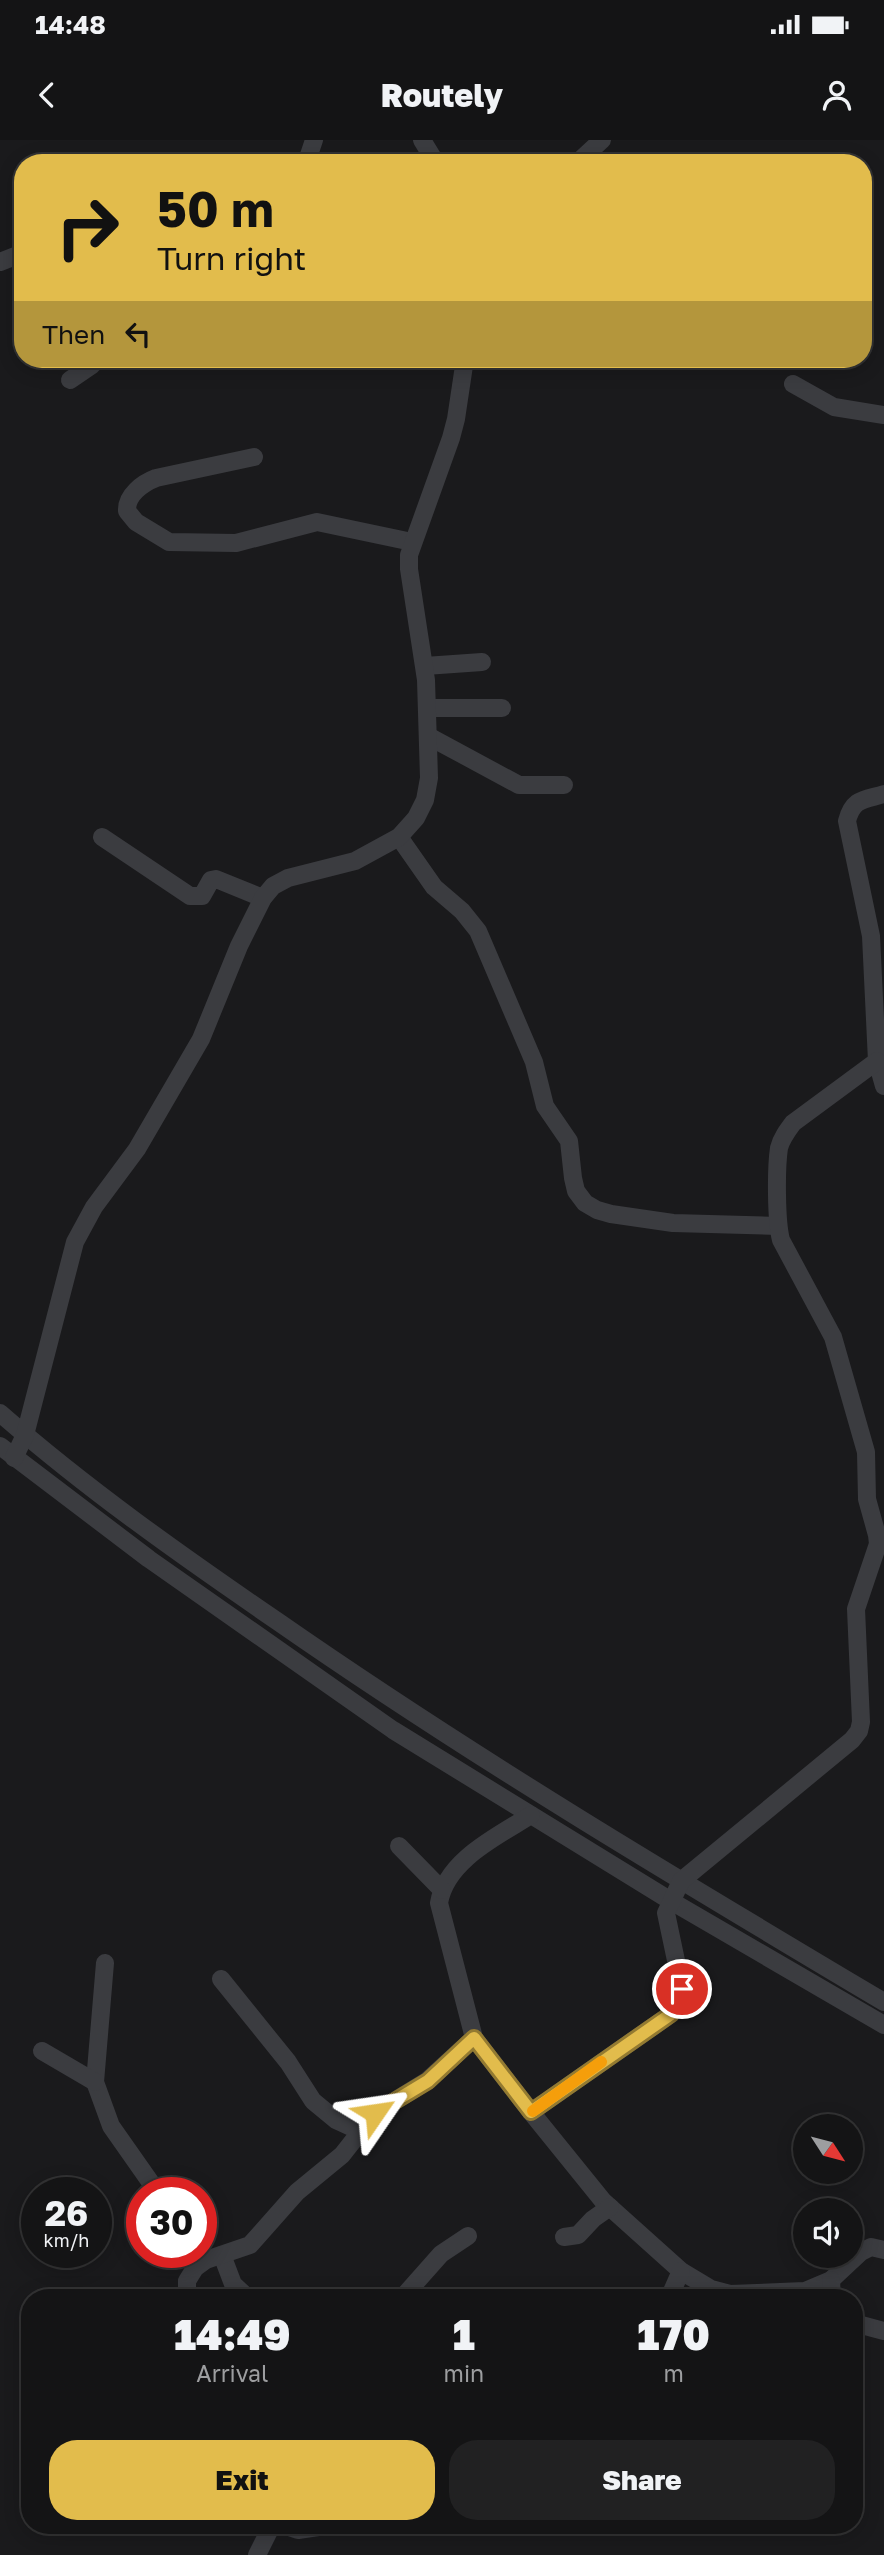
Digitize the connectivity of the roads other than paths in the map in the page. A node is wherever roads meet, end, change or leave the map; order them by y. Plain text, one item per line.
1 (602, 140) edge
2 (587, 154) edge
3 (88, 368) edge
4 (464, 368) edge
5 (70, 380) dead end
6 (793, 384) dead end
7 (884, 415) edge
8 (254, 457) dead end
9 (412, 542) junction
10 (482, 662) dead end
11 (425, 666) junction
12 (427, 708) junction
13 (502, 708) dead end
14 (428, 736) junction
15 (564, 785) dead end
16 (884, 794) edge
17 (102, 837) dead end
18 (399, 837) junction
19 (263, 898) junction
20 (877, 1061) junction
21 (884, 1086) edge
22 (778, 1226) junction
23 (0, 1413) edge
24 (25, 1435) junction
25 (0, 1446) edge
26 (14, 1458) junction
27 (531, 1815) junction
28 (399, 1846) dead end
29 (681, 1881) junction
30 (442, 1890) junction
31 (671, 1901) junction
32 (105, 1963) dead end
33 (221, 1979) dead end
34 (884, 2002) edge
35 (884, 2025) edge
36 (474, 2038) junction
37 (42, 2051) dead end
38 (95, 2082) junction
39 (531, 2112) junction
40 (360, 2131) junction
41 (147, 2177) edge
42 (610, 2207) junction
43 (468, 2236) dead end
44 (564, 2237) dead end
45 (884, 2250) edge
46 (217, 2254) edge
47 (217, 2265) edge
48 (195, 2268) edge
49 (681, 2271) junction
50 (187, 2289) edge
51 (238, 2289) edge
52 (410, 2289) edge
53 (673, 2289) edge
54 (710, 2289) edge
55 (811, 2289) edge
56 (831, 2289) edge
57 (863, 2325) edge
58 (884, 2331) edge
59 (268, 2534) edge
60 (257, 2555) edge

1 - 2 street
3 - 5 street
4 - 9 street
6 - 7 street
8 - 9 street
9 - 11 street
10 - 11 street
11 - 12 street
12 - 13 street
12 - 14 street
14 - 15 street
14 - 18 street
16 - 20 street
17 - 19 street
18 - 19 street
18 - 22 street
19 - 24 street
20 - 21 street
20 - 22 street
22 - 29 street
23 - 24 street
24 - 26 street
24 - 29 street
25 - 26 street
26 - 27 street
27 - 30 street
27 - 31 street
28 - 30 street
29 - 31 street
29 - 34 street
30 - 36 street
31 - 35 street
31 - 39 street
32 - 38 street
33 - 40 street
36 - 39 street
36 - 40 street
37 - 38 street
38 - 41 street
39 - 42 street
40 - 46 street
42 - 44 street
42 - 49 street
43 - 52 street
45 - 56 street
47 - 51 street
48 - 50 street
49 - 53 street
49 - 54 street
55 - 56 street
57 - 58 street
59 - 60 street

